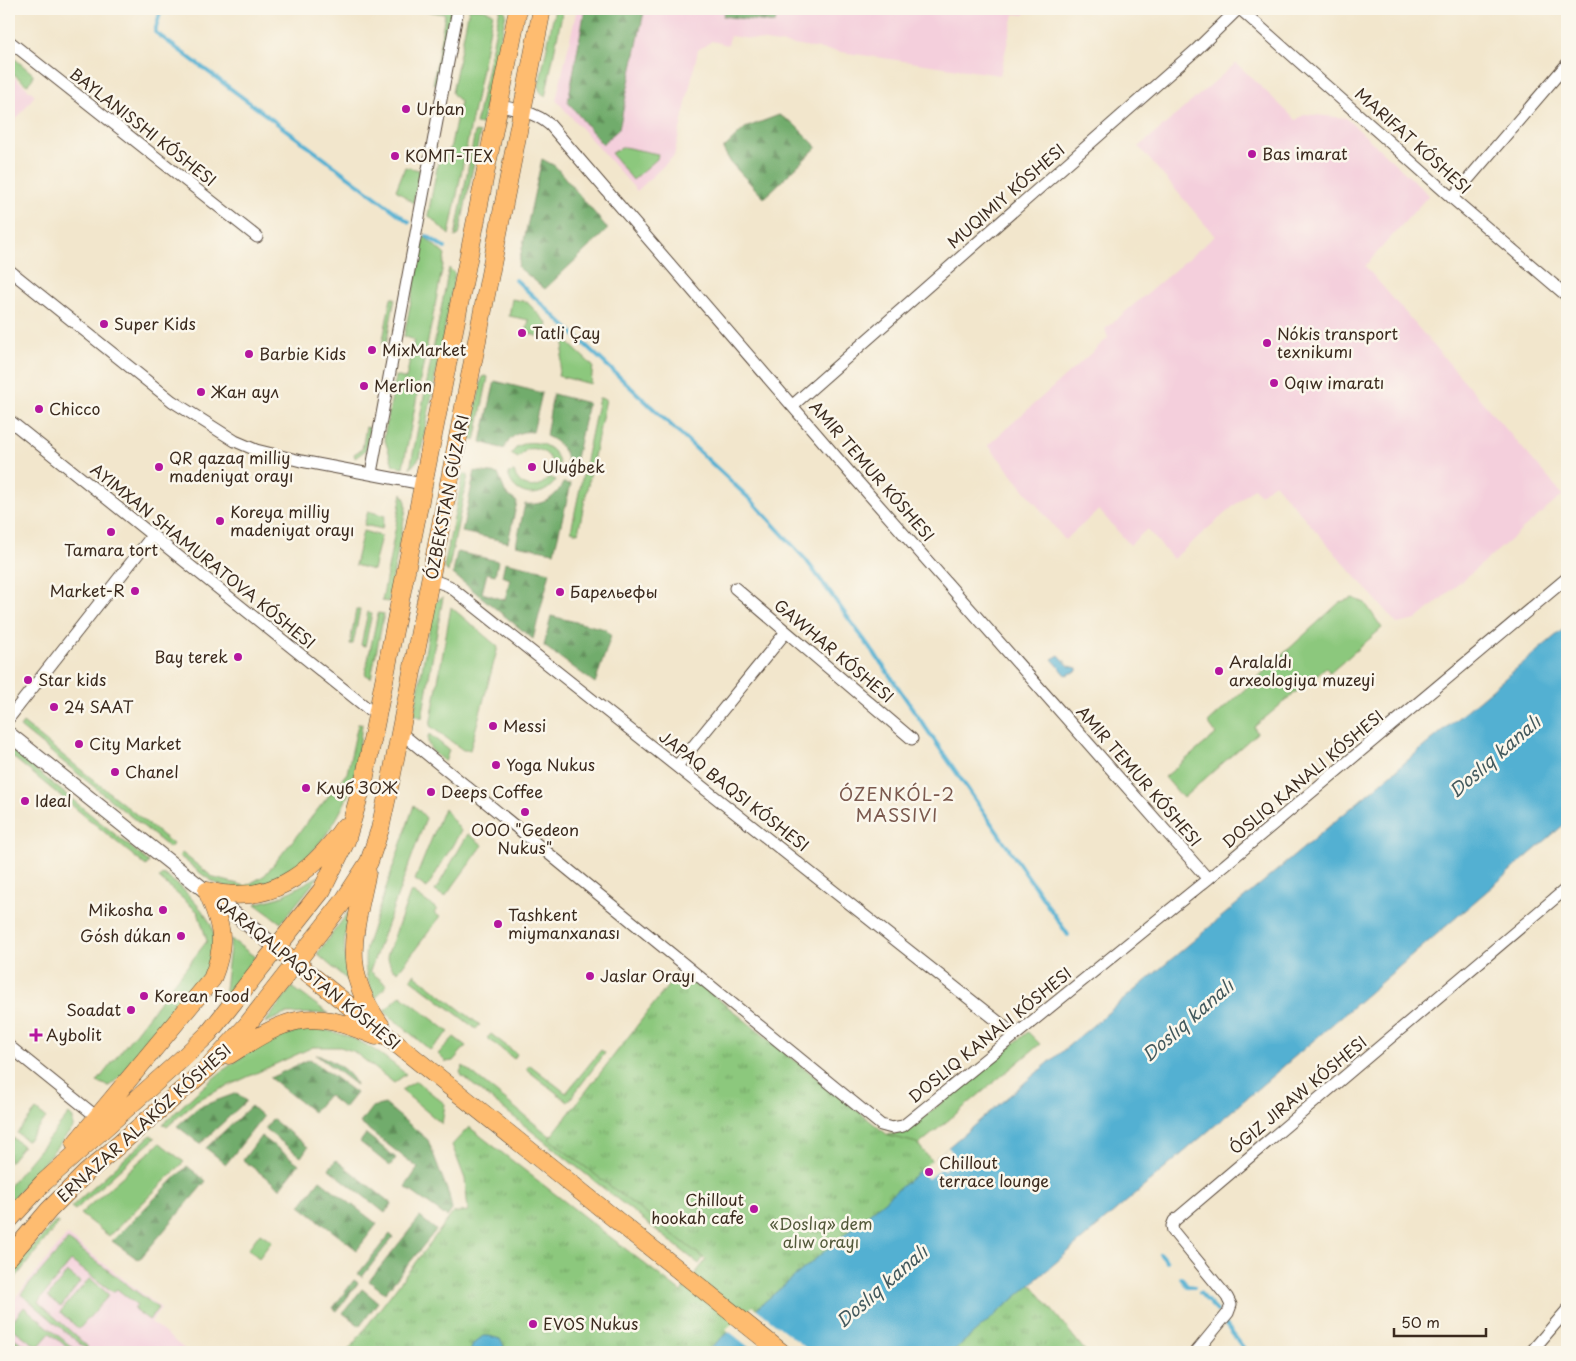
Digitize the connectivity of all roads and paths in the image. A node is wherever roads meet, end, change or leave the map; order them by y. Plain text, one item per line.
1 (458, 9) edge
2 (518, 9) edge
3 (542, 9) edge
4 (1239, 9) edge
5 (9, 41) edge
6 (1567, 64) edge
7 (498, 106) junction
8 (523, 110) junction
9 (1452, 198) junction
10 (257, 237) dead end
11 (9, 270) edge
12 (1567, 296) edge
13 (793, 405) junction
14 (9, 420) edge
15 (371, 473) junction
16 (423, 484) junction
17 (152, 536) junction
18 (1567, 578) edge
19 (430, 579) junction
20 (735, 588) dead end
21 (786, 632) junction
22 (377, 716) junction
23 (9, 718) edge
24 (401, 733) junction
25 (9, 734) edge
26 (912, 739) dead end
27 (677, 766) junction
28 (356, 810) junction
29 (369, 862) junction
30 (1208, 880) junction
31 (1567, 888) edge
32 (207, 891) junction
33 (277, 948) junction
34 (296, 963) junction
35 (1015, 1035) junction
36 (395, 1044) junction
37 (9, 1046) edge
38 (210, 1067) junction
39 (125, 1111) junction
40 (97, 1117) junction
41 (43, 1183) junction
42 (9, 1220) edge
43 (9, 1257) edge
44 (1567, 1310) edge
45 (781, 1352) edge
46 (1196, 1352) edge
47 (1531, 1352) edge

1 - 15 street
2 - 7 main road, ERNAZAR ALAKÓZ KÓSHESI
3 - 8 main road
4 - 9 street, MARIFAT KÓSHESI
4 - 13 street, MUQIMIY KÓSHESI
5 - 10 street
6 - 9 street
7 - 8 street, AMIR TEMUR KÓSHESI
7 - 16 main road, ERNAZAR ALAKÓZ KÓSHESI
8 - 13 street, AMIR TEMUR KÓSHESI
8 - 19 main road
9 - 12 street, MARIFAT KÓSHESI
11 - 15 street
13 - 30 street, AMIR TEMUR KÓSHESI
14 - 17 street
15 - 16 street
16 - 22 main road, ERNAZAR ALAKÓZ KÓSHESI
17 - 22 street
17 - 23 street
18 - 30 street
19 - 24 main road
19 - 27 street
20 - 21 street, GAWHAR KÓSHESI
21 - 26 street, GAWHAR KÓSHESI
21 - 27 street
22 - 28 main road, ERNAZAR ALAKÓZ KÓSHESI
24 - 29 main road
24 - 35 street
25 - 32 street, QARAQALPAQSTAN KÓSHESI
27 - 35 street
28 - 32 main road
28 - 33 main road, ERNAZAR ALAKÓZ KÓSHESI
29 - 34 main road, ERNAZAR ALAKÓZ KÓSHESI
29 - 36 main road
30 - 35 street
31 - 46 street
32 - 33 street, QARAQALPAQSTAN KÓSHESI
32 - 40 main road
33 - 34 main road, QARAQALPAQSTAN KÓSHESI
33 - 39 main road, ERNAZAR ALAKÓZ KÓSHESI
34 - 36 main road, QARAQALPAQSTAN KÓSHESI
34 - 38 main road, ERNAZAR ALAKÓZ KÓSHESI
36 - 38 main road
36 - 45 main road, QARAQALPAQSTAN KÓSHESI
37 - 40 street
38 - 43 main road, ERNAZAR ALAKÓZ KÓSHESI
39 - 40 street
39 - 41 main road, ERNAZAR ALAKÓZ KÓSHESI
40 - 41 main road
41 - 42 main road, ERNAZAR ALAKÓZ KÓSHESI
44 - 47 street

